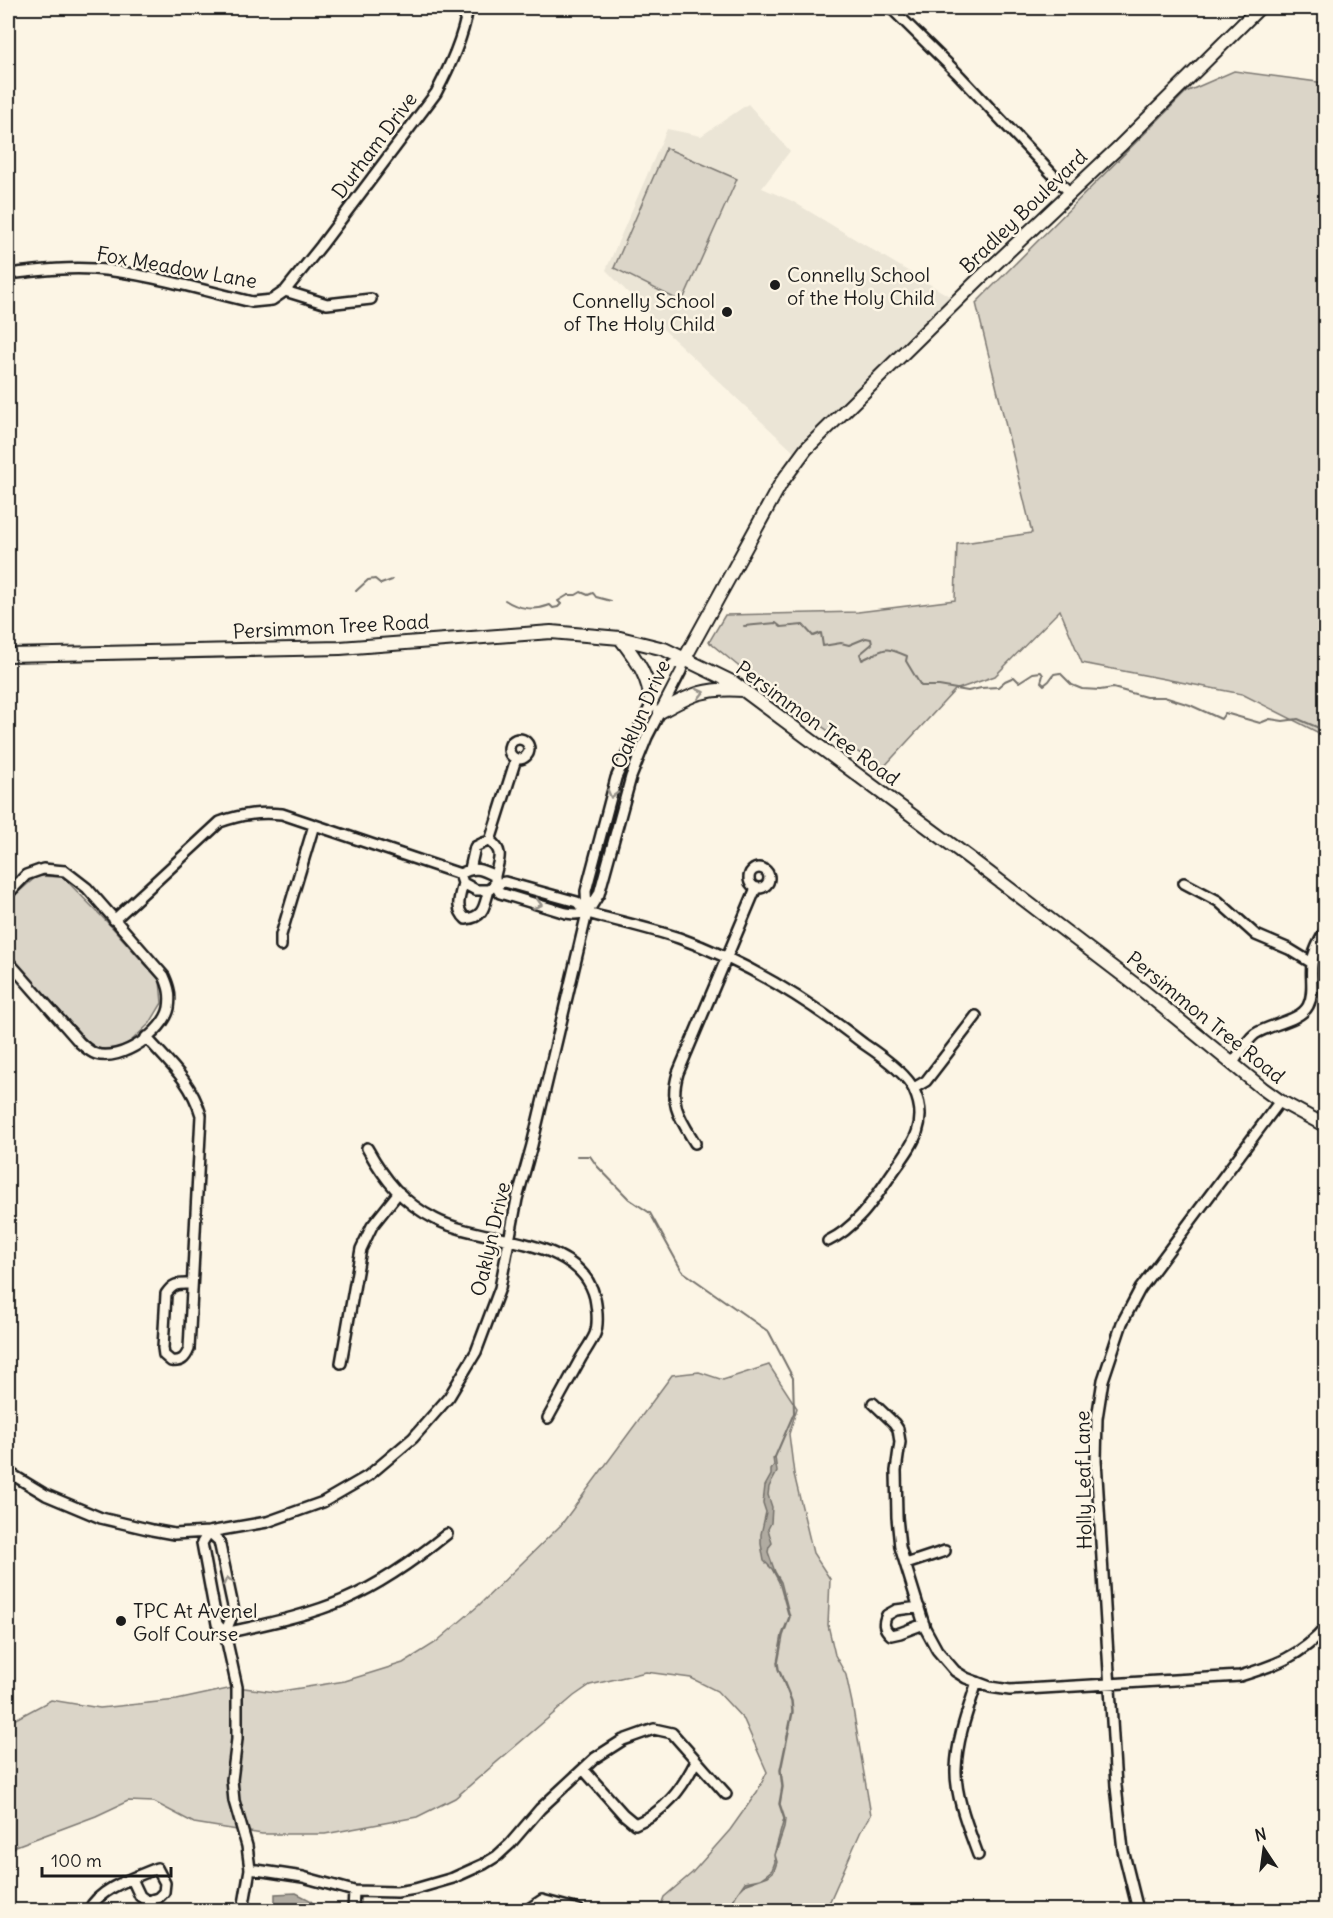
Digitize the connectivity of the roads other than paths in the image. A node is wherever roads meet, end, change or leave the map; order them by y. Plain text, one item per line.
1 (468, 8) edge
2 (891, 8) edge
3 (1259, 8) edge
4 (1070, 193) junction
5 (8, 274) edge
6 (285, 291) junction
7 (371, 299) dead end
8 (620, 638) junction
9 (8, 655) edge
10 (685, 658) junction
11 (744, 690) junction
12 (655, 709) junction
13 (516, 759) dead end
14 (314, 825) junction
15 (490, 841) junction
16 (470, 869) junction
17 (462, 878) junction
18 (493, 883) junction
19 (1184, 883) dead end
20 (756, 888) dead end
21 (9, 890) edge
22 (587, 913) junction
23 (114, 920) junction
24 (1326, 929) edge
25 (281, 946) dead end
26 (727, 957) junction
27 (8, 962) edge
28 (1312, 963) junction
29 (976, 1016) dead end
30 (146, 1037) junction
31 (1232, 1064) junction
32 (914, 1088) junction
33 (1280, 1101) junction
34 (1326, 1126) edge
35 (695, 1143) dead end
36 (367, 1148) dead end
37 (399, 1192) junction
38 (509, 1240) junction
39 (828, 1241) dead end
40 (192, 1284) junction
41 (341, 1363) dead end
42 (873, 1403) dead end
43 (548, 1418) dead end
44 (8, 1472) edge
45 (209, 1532) junction
46 (447, 1534) dead end
47 (945, 1551) dead end
48 (906, 1564) junction
49 (919, 1607) junction
50 (924, 1624) junction
51 (1326, 1627) edge
52 (225, 1634) junction
53 (977, 1682) junction
54 (1109, 1684) junction
55 (696, 1761) junction
56 (583, 1769) junction
57 (726, 1794) dead end
58 (978, 1855) dead end
59 (250, 1869) junction
60 (132, 1879) dead end
61 (354, 1891) junction
62 (89, 1911) edge
63 (243, 1911) edge
64 (353, 1911) edge
65 (531, 1911) edge
66 (579, 1911) edge
67 (1138, 1911) edge

1 - 6 street, Durham Drive
2 - 4 street
3 - 4 main road, Bradley Boulevard
4 - 10 main road, Bradley Boulevard
5 - 6 street, Fox Meadow Lane
6 - 7 street
8 - 9 main road, Persimmon Tree Road
8 - 10 main road, Persimmon Tree Road
8 - 12 main road
10 - 11 main road, Persimmon Tree Road
10 - 12 street, Oaklyn Drive
12 -> 11 main road
11 - 31 main road, Persimmon Tree Road
12 - 22 street, Oaklyn Drive
12 -> 22 street, Oaklyn Drive
13 - 15 street
14 - 17 street
14 - 23 street
14 - 25 street
15 - 16 street
15 - 18 street
16 - 17 street
16 - 18 street
17 - 18 street
17 - 18 street
18 - 22 street
19 - 28 street
20 - 26 street
21 - 23 street
22 - 26 street
22 - 38 street, Oaklyn Drive
23 - 30 street
24 - 28 street
26 - 32 street
26 - 35 street
27 - 30 street
28 - 31 street
29 - 32 street
30 - 40 street
31 - 33 main road, Persimmon Tree Road
32 - 39 street
33 - 34 main road, Persimmon Tree Road
33 - 54 street, Holly Leaf Lane
36 - 37 street
37 - 38 street
37 - 41 street
38 - 43 street
38 - 45 street, Oaklyn Drive
40 - 40 street
42 - 48 street
44 - 45 street, Oaklyn Drive
45 - 52 street
52 -> 45 street
46 - 52 street
47 - 48 street
48 - 49 street
49 - 50 street
49 - 50 street
50 - 53 street
51 - 54 street
52 - 59 street
53 - 54 street
53 - 58 street
54 - 67 street, Holly Leaf Lane
55 - 56 street
55 - 56 street
55 - 57 street
56 - 61 street
59 - 61 street
59 - 63 street
60 - 62 street
61 - 64 street
65 - 66 street

